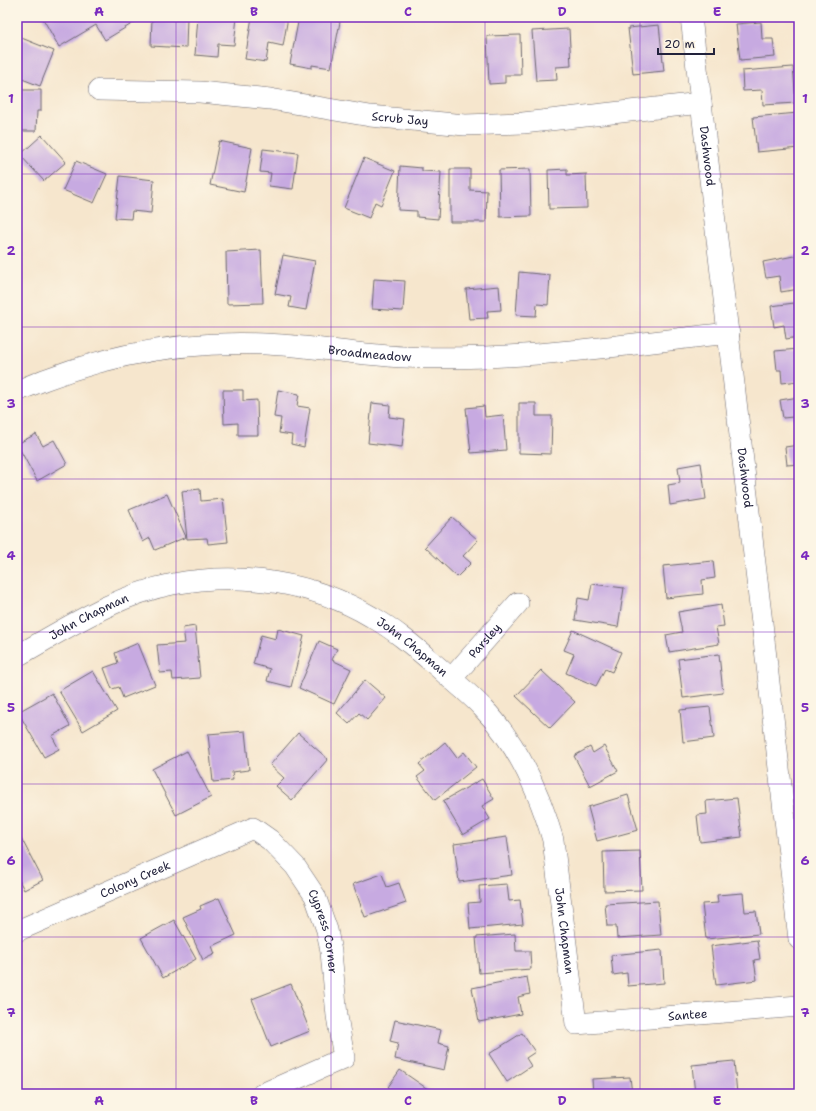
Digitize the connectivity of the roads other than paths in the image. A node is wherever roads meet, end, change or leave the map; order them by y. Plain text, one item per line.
1 (691, 17) edge
2 (99, 90) dead end
3 (701, 103) junction
4 (729, 333) junction
5 (17, 391) edge
6 (518, 603) dead end
7 (17, 656) edge
8 (451, 679) junction
9 (253, 828) joint
10 (17, 931) edge
11 (799, 939) edge
12 (799, 1006) edge
13 (576, 1024) joint
14 (262, 1094) edge

1 - 3 street, Dashwood
2 - 3 street, Scrub Jay
3 - 4 street, Dashwood
4 - 5 street, Broadmeadow
4 - 11 street, Dashwood
6 - 8 street, Parsley
7 - 8 street, John Chapman
8 - 13 street, John Chapman
9 - 10 street, Colony Creek
9 - 14 street, Cypress Corner
12 - 13 street, Santee

